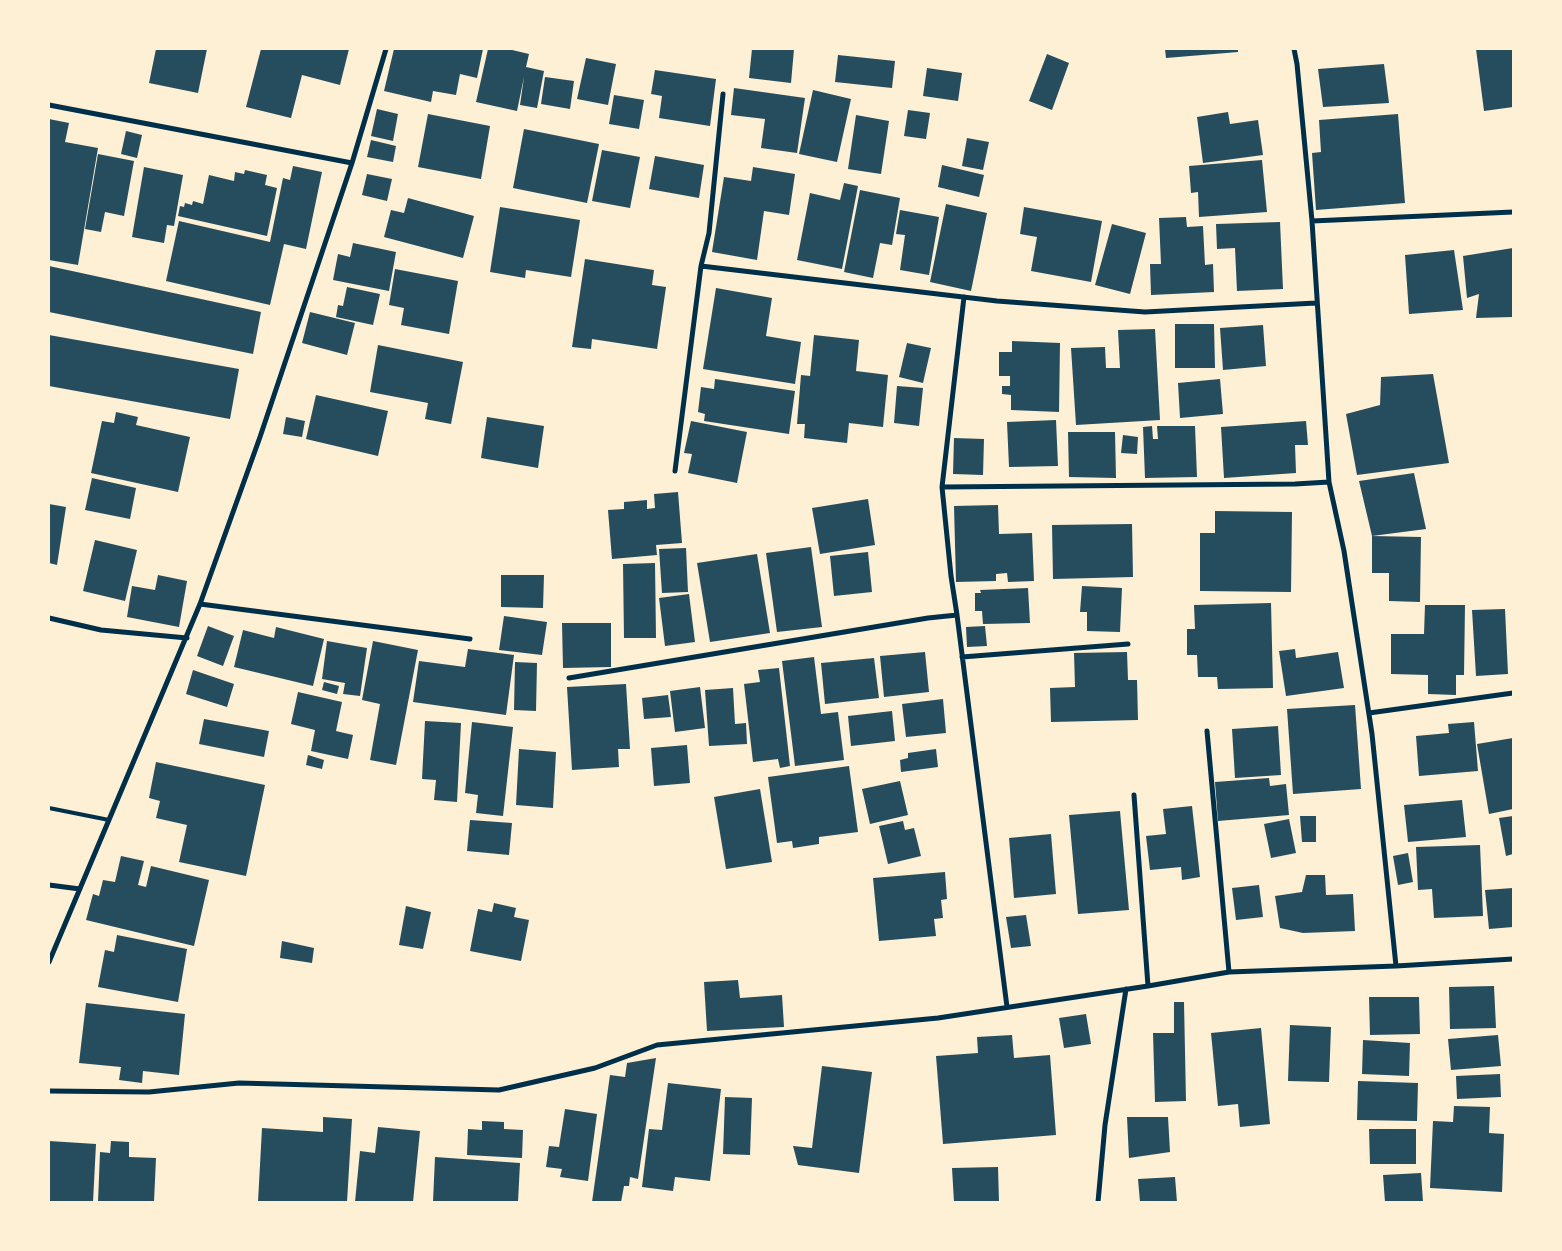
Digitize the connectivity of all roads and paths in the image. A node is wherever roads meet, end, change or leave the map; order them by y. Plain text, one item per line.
1 (386, 49) edge
2 (1294, 49) edge
3 (723, 94) dead end
4 (49, 105) edge
5 (352, 163) junction
6 (1513, 212) edge
7 (1312, 221) junction
8 (701, 266) junction
9 (964, 297) junction
10 (1316, 303) junction
11 (675, 471) dead end
12 (1329, 482) junction
13 (942, 487) junction
14 (200, 604) junction
15 (957, 615) junction
16 (49, 618) edge
17 (187, 638) junction
18 (470, 639) dead end
19 (1128, 644) dead end
20 (962, 657) junction
21 (569, 678) dead end
22 (1513, 694) edge
23 (1369, 714) junction
24 (1207, 731) dead end
25 (1134, 795) dead end
26 (49, 808) edge
27 (109, 820) junction
28 (49, 885) edge
29 (80, 889) junction
30 (1513, 959) edge
31 (49, 962) edge
32 (1396, 966) junction
33 (1230, 972) junction
34 (1148, 986) junction
35 (1126, 989) junction
36 (1007, 1007) junction
37 (49, 1092) edge
38 (1098, 1202) edge

1 - 5 street
2 - 7 street
3 - 8 street
4 - 5 street
5 - 14 street
6 - 7 street
7 - 10 street
8 - 9 street
8 - 11 street
9 - 10 street
9 - 13 street
10 - 12 street
12 - 13 street
12 - 23 street
13 - 15 street
14 - 17 street
14 - 18 street
15 - 20 street
15 - 21 street
16 - 17 street
17 - 27 street
19 - 20 street
20 - 36 street
22 - 23 street
23 - 32 street
24 - 33 street
25 - 34 street
26 - 27 lane
27 - 29 street
28 - 29 street
29 - 31 street
30 - 32 street
32 - 33 street
33 - 34 street
34 - 35 street
35 - 36 street
35 - 38 street
36 - 37 street

